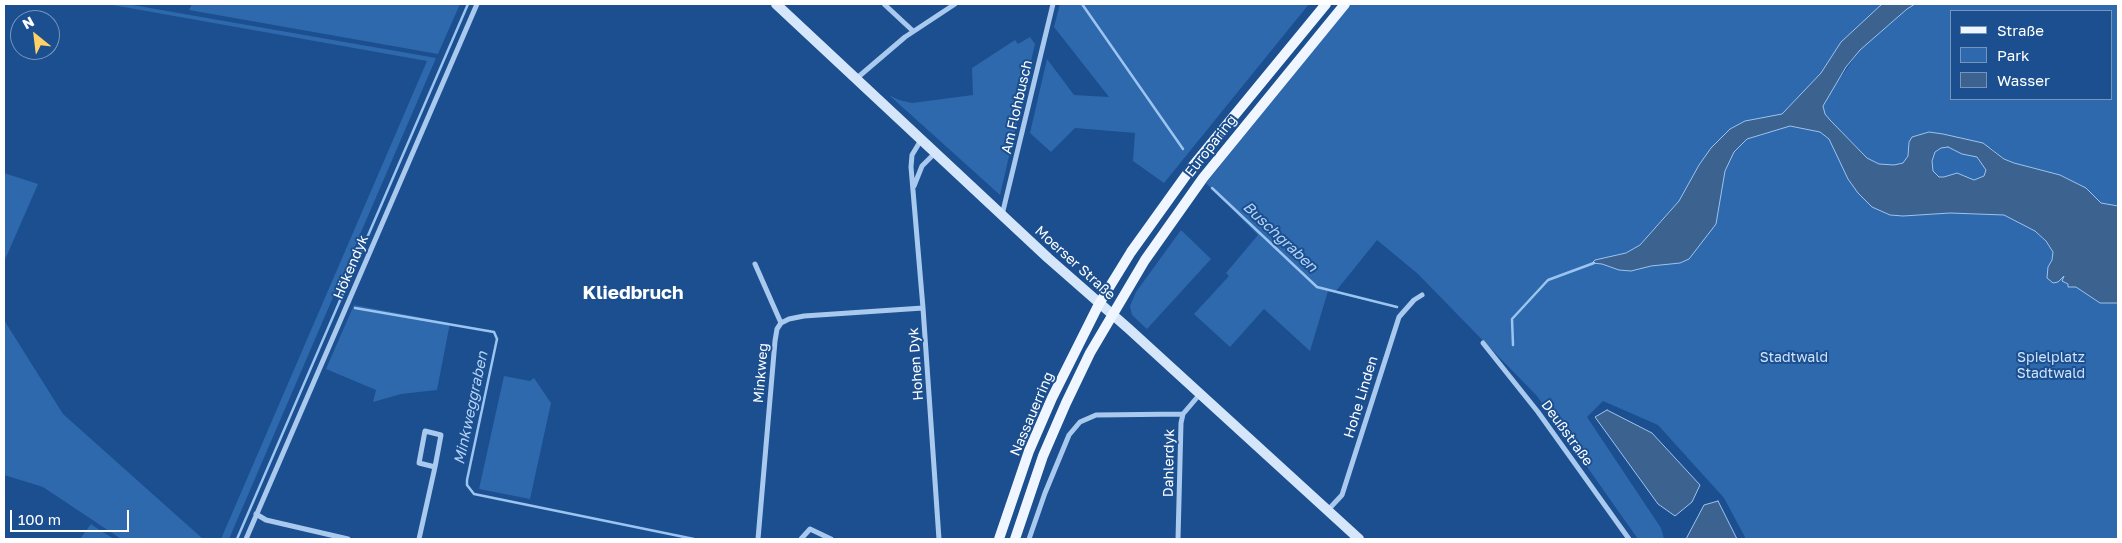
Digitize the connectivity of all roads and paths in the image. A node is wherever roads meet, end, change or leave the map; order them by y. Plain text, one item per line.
1 (477, 4) edge
2 (776, 4) edge
3 (884, 4) edge
4 (955, 4) edge
5 (1053, 4) edge
6 (1326, 4) edge
7 (1345, 4) edge
8 (913, 31) junction
9 (857, 78) junction
10 (922, 140) junction
11 (935, 153) junction
12 (914, 186) junction
13 (1002, 215) junction
14 (755, 264) dead end
15 (1422, 295) dead end
16 (1099, 304) junction
17 (923, 308) junction
18 (1113, 315) junction
19 (781, 323) junction
20 (1483, 344) dead end
21 (1200, 394) junction
22 (1183, 414) junction
23 (435, 466) junction
24 (1327, 510) junction
25 (256, 514) junction
26 (246, 539) edge
27 (348, 539) edge
28 (419, 539) edge
29 (758, 539) edge
30 (801, 539) edge
31 (831, 539) edge
32 (939, 539) edge
33 (999, 539) edge
34 (1015, 539) edge
35 (1029, 539) edge
36 (1178, 539) edge
37 (1359, 539) edge
38 (1629, 539) edge

1 - 25 street, Hökendyk
2 - 9 main road, Moerser Straße
3 - 8 street
4 - 8 street
5 - 13 street, Am Flohbusch
6 - 16 main road, Europaring
7 - 18 main road, Europaring
8 - 9 street
9 - 10 main road, Moerser Straße
10 - 11 main road, Moerser Straße
10 - 12 street, Hohen Dyk
11 - 12 street, Hohen Dyk
11 - 13 main road, Moerser Straße
12 - 17 street, Hohen Dyk
13 - 16 main road, Moerser Straße
14 - 19 street
15 - 24 street, Hohe Linden
16 - 18 main road, Moerser Straße
16 - 33 main road, Nassauerring
17 - 19 street
17 - 32 street, Hohen Dyk
18 - 21 main road, Moerser Straße
18 - 34 main road, Nassauerring
19 - 29 street, Minkweg
20 - 38 street, Deußstraße
21 - 22 street, Dahlerdyk
21 - 24 main road, Moerser Straße
22 - 35 street
22 - 36 street, Dahlerdyk
23 - 23 street
23 - 28 street
24 - 37 main road, Moerser Straße
25 - 26 street, Hökendyk
25 - 27 street
30 - 31 street

